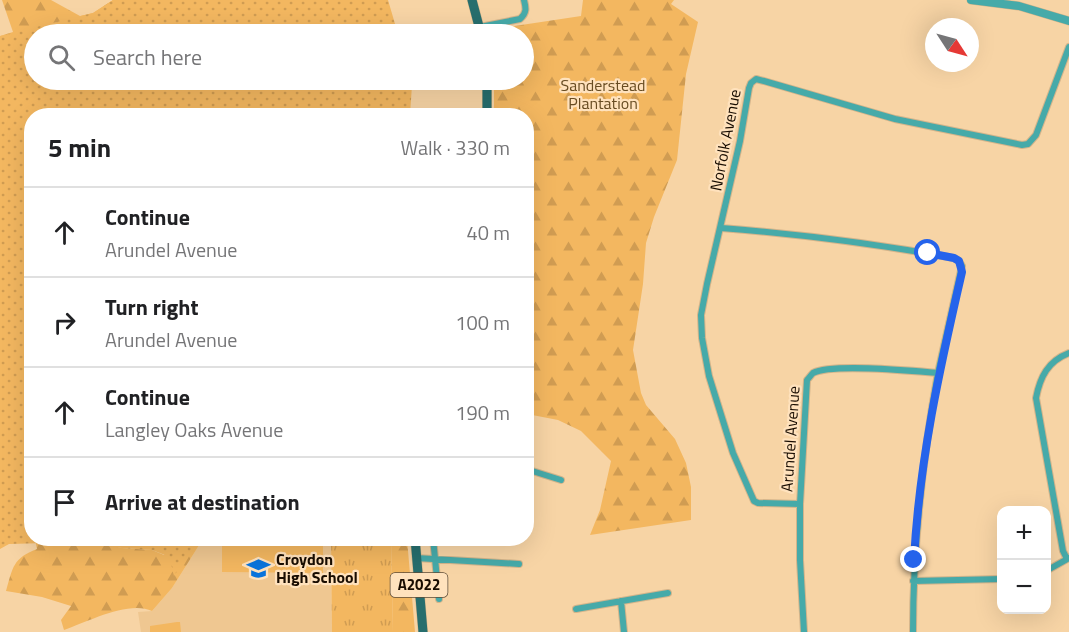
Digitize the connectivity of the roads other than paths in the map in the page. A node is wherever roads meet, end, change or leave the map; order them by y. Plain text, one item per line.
1 (472, 0) edge
2 (524, 0) edge
3 (971, 0) edge
4 (1020, 3) edge
5 (1069, 21) edge
6 (478, 24) edge
7 (503, 24) edge
8 (1069, 47) edge
9 (487, 90) edge
10 (486, 108) edge
11 (721, 228) junction
12 (1069, 353) edge
13 (938, 373) junction
14 (534, 472) edge
15 (561, 480) dead end
16 (800, 504) junction
17 (415, 546) edge
18 (433, 546) edge
19 (416, 558) junction
20 (434, 558) junction
21 (1068, 559) edge
22 (519, 564) dead end
23 (1051, 569) edge
24 (997, 579) edge
25 (913, 580) junction
26 (668, 593) dead end
27 (439, 599) dead end
28 (621, 601) junction
29 (576, 609) dead end
30 (423, 632) edge
31 (624, 632) edge
32 (804, 632) edge
33 (913, 632) edge

1 - 6 main road
2 - 7 street
3 - 4 street
4 - 5 street
8 - 11 street, Norfolk Avenue
9 - 10 main road
11 - 13 street
11 - 16 street, Norfolk Avenue
12 - 21 street
13 - 16 street, Arundel Avenue
13 - 25 street
14 - 15 street
16 - 32 street, Arundel Avenue
17 - 19 main road, A2022
18 - 20 street
19 - 20 street
19 - 30 main road, A2022
20 - 22 street
20 - 27 street
21 - 23 street
24 - 25 street
25 - 33 street
26 - 28 street
28 - 29 street
28 - 31 street

